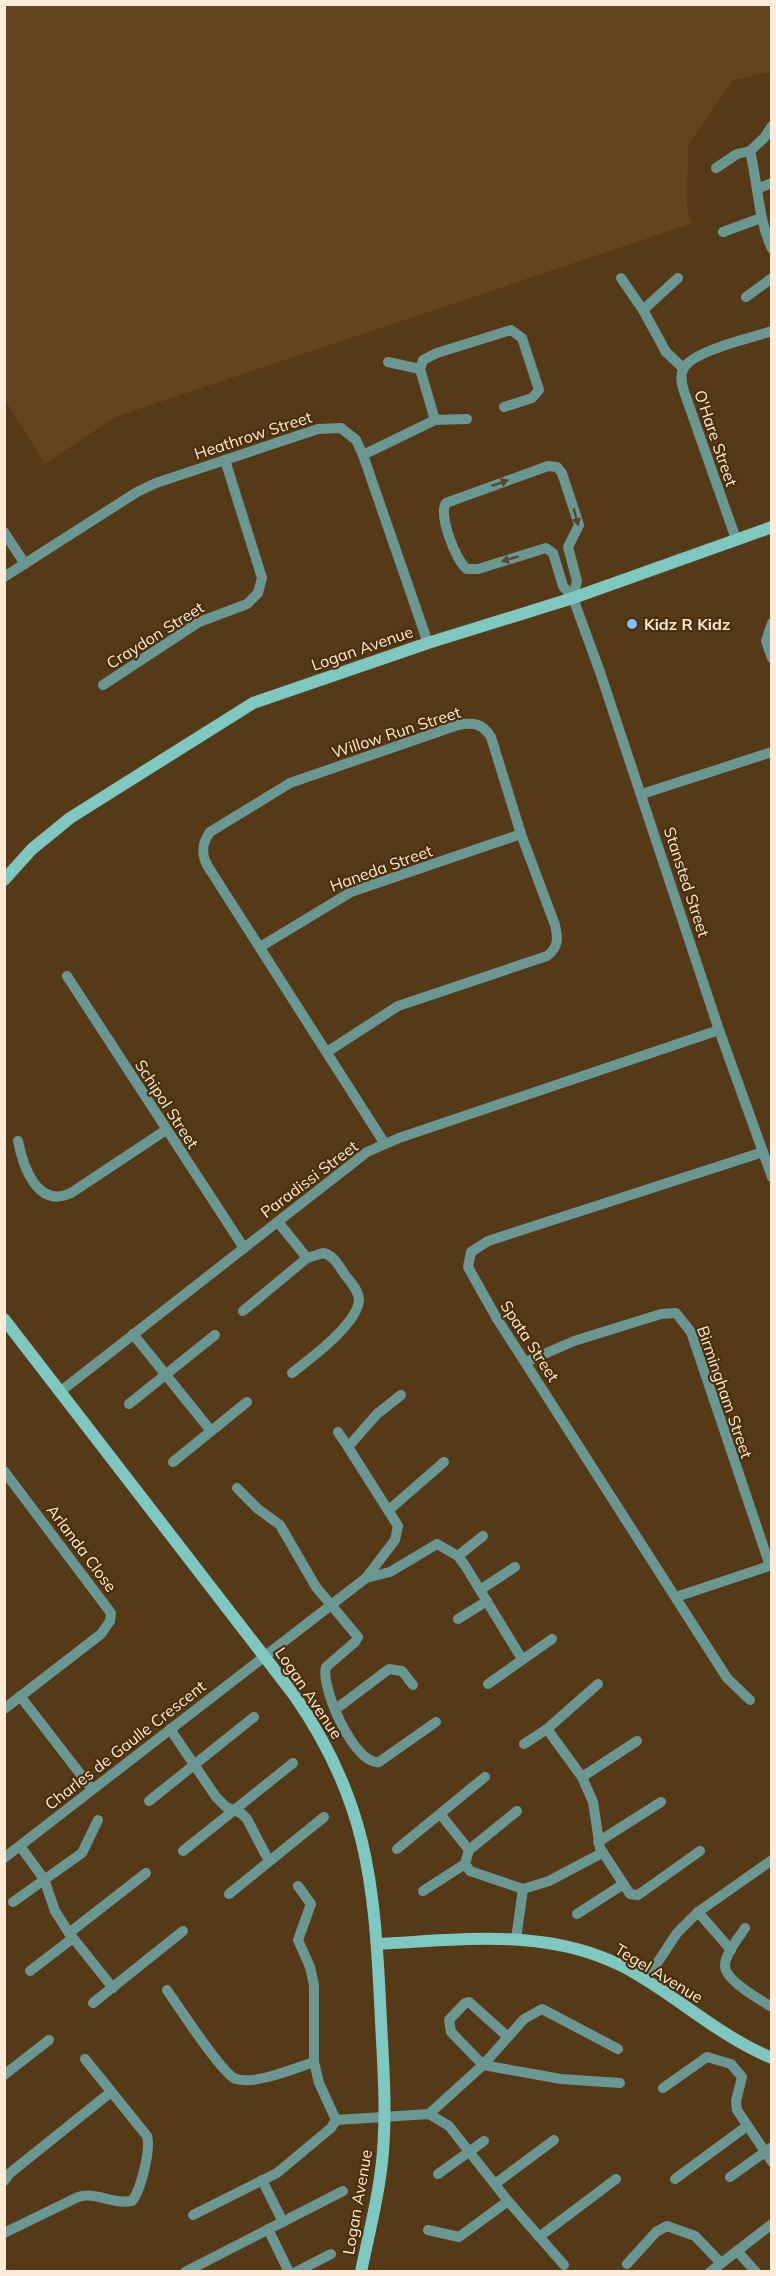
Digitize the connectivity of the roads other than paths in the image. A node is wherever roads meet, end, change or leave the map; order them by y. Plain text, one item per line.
1 (771, 126) edge
2 (750, 151) junction
3 (716, 168) dead end
4 (771, 183) edge
5 (759, 188) junction
6 (762, 218) junction
7 (723, 232) dead end
8 (771, 249) edge
9 (621, 278) dead end
10 (678, 278) dead end
11 (771, 278) edge
12 (746, 297) dead end
13 (644, 310) junction
14 (771, 332) edge
15 (388, 362) dead end
16 (683, 368) junction
17 (420, 369) junction
18 (504, 407) dead end
19 (466, 419) dead end
20 (435, 420) junction
21 (363, 455) junction
22 (225, 460) junction
23 (771, 527) edge
24 (4, 532) edge
25 (736, 540) junction
26 (25, 564) junction
27 (4, 578) edge
28 (573, 598) junction
29 (771, 623) edge
30 (428, 643) junction
31 (771, 658) edge
32 (103, 685) dead end
33 (771, 752) edge
34 (642, 794) junction
35 (521, 834) junction
36 (5, 879) edge
37 (260, 947) junction
38 (67, 976) dead end
39 (719, 1030) junction
40 (327, 1052) junction
41 (166, 1130) junction
42 (18, 1141) dead end
43 (385, 1144) junction
44 (763, 1152) junction
45 (771, 1177) edge
46 (278, 1221) junction
47 (244, 1248) junction
48 (307, 1258) junction
49 (243, 1311) dead end
50 (4, 1319) edge
51 (133, 1334) junction
52 (215, 1335) dead end
53 (526, 1362) junction
54 (292, 1373) dead end
55 (166, 1374) junction
56 (61, 1391) junction
57 (401, 1395) dead end
58 (247, 1402) dead end
59 (129, 1404) dead end
60 (211, 1431) junction
61 (338, 1432) dead end
62 (348, 1447) junction
63 (173, 1462) dead end
64 (444, 1462) dead end
65 (4, 1471) edge
66 (237, 1488) dead end
67 (390, 1509) junction
68 (483, 1536) dead end
69 (458, 1556) junction
70 (771, 1566) edge
71 (515, 1567) dead end
72 (366, 1578) junction
73 (480, 1590) junction
74 (676, 1597) junction
75 (487, 1601) junction
76 (330, 1604) junction
77 (458, 1619) dead end
78 (552, 1639) dead end
79 (265, 1657) junction
80 (522, 1659) junction
81 (413, 1684) dead end
82 (488, 1684) dead end
83 (598, 1684) dead end
84 (20, 1696) junction
85 (750, 1700) dead end
86 (4, 1709) edge
87 (336, 1709) junction
88 (254, 1717) dead end
89 (436, 1722) dead end
90 (170, 1729) junction
91 (547, 1729) junction
92 (637, 1741) dead end
93 (524, 1744) dead end
94 (293, 1763) dead end
95 (194, 1764) junction
96 (485, 1777) dead end
97 (582, 1777) junction
98 (92, 1789) junction
99 (149, 1802) dead end
100 (661, 1802) dead end
101 (234, 1810) junction
102 (517, 1811) dead end
103 (441, 1815) junction
104 (324, 1817) dead end
105 (98, 1820) dead end
106 (598, 1842) junction
107 (20, 1846) junction
108 (397, 1849) dead end
109 (469, 1850) junction
110 (183, 1851) dead end
111 (700, 1851) dead end
112 (602, 1853) junction
113 (4, 1858) edge
114 (771, 1860) edge
115 (269, 1861) junction
116 (465, 1864) junction
117 (146, 1873) dead end
118 (44, 1879) junction
119 (622, 1885) junction
120 (298, 1886) dead end
121 (523, 1889) junction
122 (423, 1891) dead end
123 (229, 1893) dead end
124 (13, 1902) dead end
125 (698, 1912) junction
126 (577, 1914) dead end
127 (746, 1928) dead end
128 (183, 1931) dead end
129 (71, 1936) junction
130 (516, 1939) junction
131 (377, 1944) junction
132 (731, 1950) junction
133 (30, 1971) dead end
134 (646, 1980) junction
135 (113, 1988) junction
136 (167, 1990) dead end
137 (770, 2002) edge
138 (93, 2003) dead end
139 (508, 2037) junction
140 (49, 2040) dead end
141 (618, 2049) dead end
142 (771, 2058) edge
143 (85, 2059) dead end
144 (314, 2062) junction
145 (483, 2065) junction
146 (4, 2075) edge
147 (620, 2083) dead end
148 (663, 2088) dead end
149 (111, 2092) junction
150 (429, 2114) junction
151 (385, 2117) junction
152 (336, 2120) junction
153 (747, 2126) junction
154 (554, 2140) dead end
155 (484, 2141) dead end
156 (767, 2150) edge
157 (470, 2152) junction
158 (771, 2162) edge
159 (438, 2174) dead end
160 (730, 2177) dead end
161 (616, 2179) dead end
162 (262, 2180) junction
163 (675, 2180) dead end
164 (4, 2181) edge
165 (495, 2184) junction
166 (343, 2191) dead end
167 (508, 2201) junction
168 (193, 2215) dead end
169 (283, 2222) junction
170 (771, 2224) edge
171 (268, 2229) junction
172 (428, 2230) dead end
173 (4, 2233) edge
174 (539, 2236) junction
175 (737, 2251) junction
176 (331, 2254) dead end
177 (720, 2262) junction
178 (627, 2264) dead end
179 (564, 2265) dead end
180 (185, 2271) edge
181 (290, 2271) edge
182 (296, 2271) edge
183 (361, 2271) edge
184 (710, 2271) edge
185 (756, 2271) edge

1 - 2 street
2 - 3 street
2 - 5 street
4 - 5 street
5 - 6 street
6 - 7 street
6 - 8 street
9 - 13 street
10 - 13 street
11 - 12 street
13 - 16 street
14 - 16 street
15 - 17 street
16 - 25 street, O'Hare Street
17 - 18 street
17 - 20 street
19 - 20 street
20 - 21 street
21 - 22 street, Heathrow Street
21 - 30 street, Heathrow Street
22 - 26 street, Heathrow Street
22 - 32 street, Craydon Street
23 - 25 street, Logan Avenue
24 - 26 street
25 - 28 street, Logan Avenue
26 - 27 street, Heathrow Street
28 -> 28 street
28 - 30 street, Logan Avenue
28 - 34 street, Stansted Street
29 - 31 street
30 - 36 street, Logan Avenue
33 - 34 street
34 - 39 street, Stansted Street
35 - 37 street, Haneda Street
35 - 37 street, Willow Run Street
35 - 40 street, Willow Run Street
37 - 40 street, Willow Run Street
38 - 41 street, Schipol Street
39 - 43 street, Paradissi Street
39 - 44 street, Stansted Street
40 - 43 street, Willow Run Street
41 - 42 street
41 - 47 street, Schipol Street
43 - 46 street, Paradissi Street
44 - 45 street, Stansted Street
44 - 53 street, Spata Street
46 - 47 street, Paradissi Street
46 - 48 street
47 - 51 street, Paradissi Street
48 - 49 street
48 - 54 street
50 - 56 street, Logan Avenue
51 - 55 street
51 - 56 street, Paradissi Street
52 - 55 street
53 - 70 street, Birmingham Street
53 - 74 street, Spata Street
55 - 59 street
55 - 60 street
56 - 79 street, Logan Avenue
57 - 62 street
58 - 60 street
60 - 63 street
61 - 62 street
62 - 67 street
64 - 67 street
65 - 84 street, Arlanda Close
66 - 76 street
67 - 72 street
68 - 69 street
69 - 72 street
69 - 73 street
70 - 74 street
71 - 73 street
72 - 76 street, Charles de Gaulle Crescent
73 - 75 street
74 - 85 street, Spata Street
75 - 77 street
75 - 80 street
76 - 79 street, Charles de Gaulle Crescent
76 - 87 street
78 - 80 street
79 - 90 street, Charles de Gaulle Crescent
79 - 131 street, Logan Avenue
80 - 82 street
81 - 87 street
83 - 91 street
84 - 86 street, Arlanda Close
84 - 98 street
87 - 89 street
88 - 95 street
90 - 95 street
90 - 98 street, Charles de Gaulle Crescent
91 - 93 street
91 - 97 street
92 - 97 street
94 - 101 street
95 - 99 street
95 - 101 street
96 - 103 street
97 - 106 street
98 - 107 street, Charles de Gaulle Crescent
100 - 106 street
101 - 110 street
101 - 115 street
102 - 109 street
103 - 108 street
103 - 109 street
104 - 115 street
105 - 118 street
106 - 112 street
107 - 113 street, Charles de Gaulle Crescent
107 - 118 street
109 - 116 street
111 - 119 street
112 - 119 street
112 - 121 street
114 - 125 street
115 - 123 street
116 - 121 street
116 - 122 street
117 - 129 street
118 - 124 street
118 - 129 street
119 - 126 street
120 - 144 street
121 - 130 street
125 - 132 street
125 - 134 street
127 - 132 street
128 - 135 street
129 - 133 street
129 - 135 street
130 - 131 street, Tegel Avenue
130 - 134 street, Tegel Avenue
131 - 151 street, Logan Avenue
132 - 137 street
134 - 142 street, Tegel Avenue
135 - 138 street
136 - 144 street
139 - 141 street
139 - 145 street
139 - 145 street
140 - 146 street
143 - 149 street
144 - 152 street
145 - 147 street
145 - 150 street
148 - 153 street
149 - 164 street
149 - 173 street
150 - 151 street
150 - 157 street
151 - 152 street
151 - 183 street, Logan Avenue
152 - 162 street
153 - 156 street
153 - 163 street
154 - 165 street
155 - 157 street
156 - 158 street
156 - 160 street
157 - 159 street
157 - 165 street
161 - 174 street
162 - 168 street
162 - 169 street
165 - 167 street
166 - 169 street
167 - 172 street
167 - 174 street
169 - 171 street
170 - 175 street
171 - 180 street
171 - 181 street
174 - 179 street
175 - 177 street
175 - 185 street
176 - 182 street
177 - 178 street
177 - 184 street

